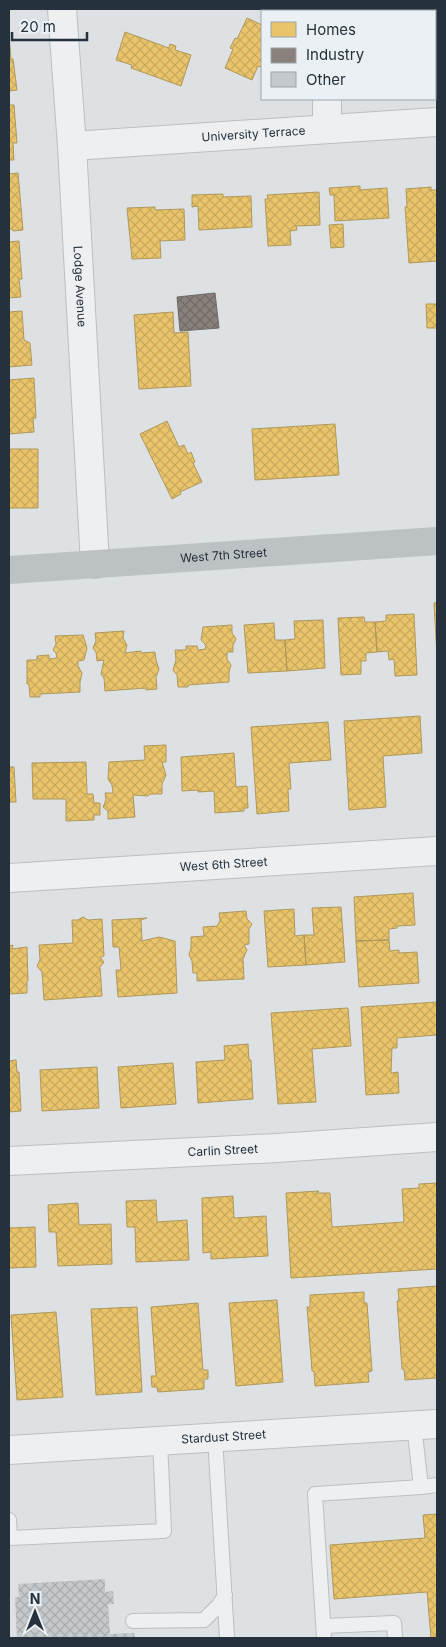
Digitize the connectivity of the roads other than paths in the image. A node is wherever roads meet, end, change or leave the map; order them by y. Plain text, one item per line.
1 (62, 9) edge
2 (327, 100) edge
3 (437, 122) edge
4 (327, 129) junction
5 (72, 146) junction
6 (437, 541) edge
7 (96, 564) junction
8 (9, 570) edge
9 (437, 851) edge
10 (9, 878) edge
11 (437, 1137) edge
12 (9, 1161) edge
13 (426, 1424) edge
14 (215, 1437) junction
15 (160, 1440) junction
16 (9, 1450) edge
17 (437, 1485) edge
18 (421, 1487) junction
19 (9, 1520) edge
20 (225, 1595) junction
21 (134, 1621) dead end
22 (324, 1632) edge
23 (228, 1638) edge
24 (395, 1638) edge

1 - 5 street, Lodge Avenue
2 - 4 street
3 - 4 street, University Terrace
4 - 5 street, University Terrace
5 - 7 street, Lodge Avenue
6 - 7 main road, West 7th Street
7 - 8 main road, West 7th Street
9 - 10 street, West 6th Street
11 - 12 street, Carlin Street
13 - 14 street, Stardust Street
13 - 18 lane
14 - 15 street, Stardust Street
14 - 20 lane
15 - 16 street, Stardust Street
15 - 19 lane
17 - 18 lane
18 - 22 lane
20 - 21 lane
20 - 23 lane
22 - 24 lane

